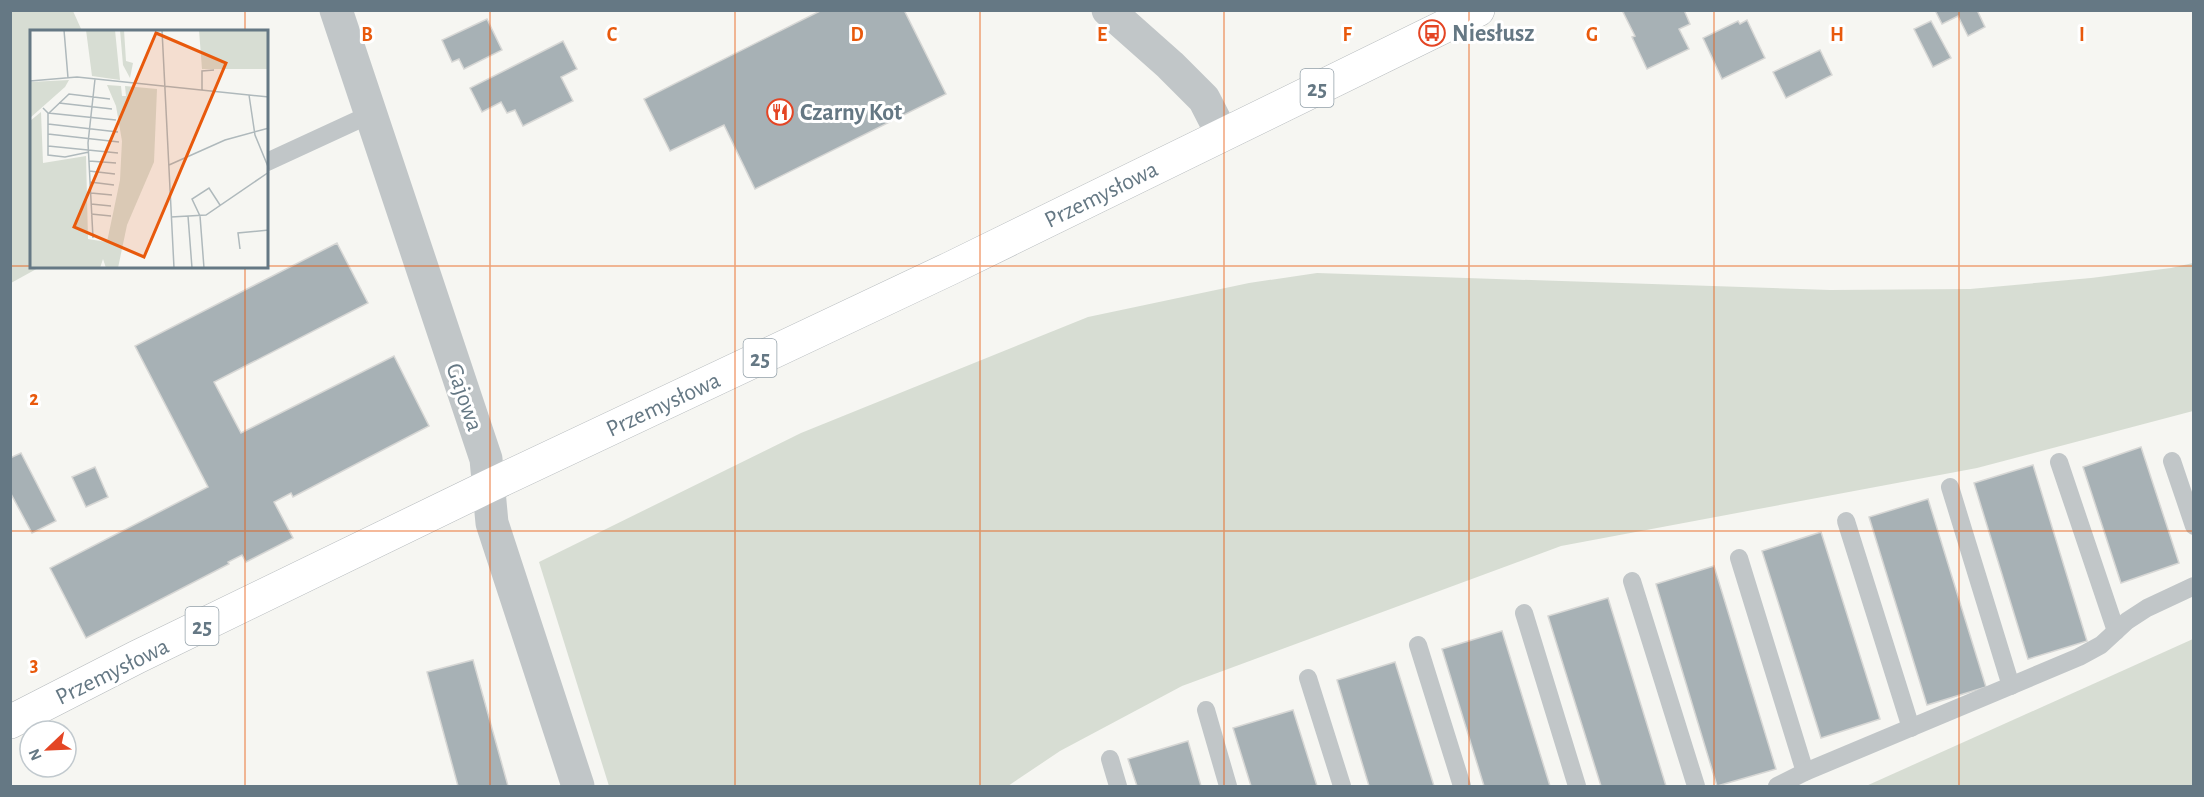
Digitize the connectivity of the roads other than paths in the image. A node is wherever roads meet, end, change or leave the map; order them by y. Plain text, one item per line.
1 (336, 10) edge
2 (1108, 10) edge
3 (1478, 10) edge
4 (371, 114) junction
5 (1222, 134) junction
6 (268, 162) edge
7 (2172, 460) dead end
8 (2059, 462) dead end
9 (489, 486) junction
10 (1950, 487) dead end
11 (1846, 521) dead end
12 (2193, 526) edge
13 (1739, 558) dead end
14 (1632, 581) dead end
15 (2193, 586) edge
16 (1524, 613) dead end
17 (2115, 631) junction
18 (1418, 645) dead end
19 (1308, 678) dead end
20 (2011, 686) junction
21 (1206, 710) dead end
22 (10, 722) edge
23 (1911, 728) junction
24 (1110, 759) dead end
25 (1805, 772) junction
26 (579, 786) edge
27 (1118, 786) edge
28 (1228, 786) edge
29 (1342, 786) edge
30 (1462, 786) edge
31 (1576, 786) edge
32 (1696, 786) edge
33 (1777, 786) edge

1 - 4 street, Gajowa
2 - 5 street
3 - 5 main road, Przemysłowa / 25
4 - 6 lane
4 - 9 street, Gajowa
5 - 9 main road, Przemysłowa / 25
7 - 12 lane
8 - 17 lane
9 - 22 main road, Przemysłowa / 25
9 - 26 street, Gajowa
10 - 20 lane
11 - 23 lane
13 - 25 lane
14 - 32 lane
15 - 17 lane
16 - 31 lane
17 - 20 lane
18 - 30 lane
19 - 29 lane
20 - 23 lane
21 - 28 lane
23 - 25 lane
24 - 27 lane
25 - 33 lane

